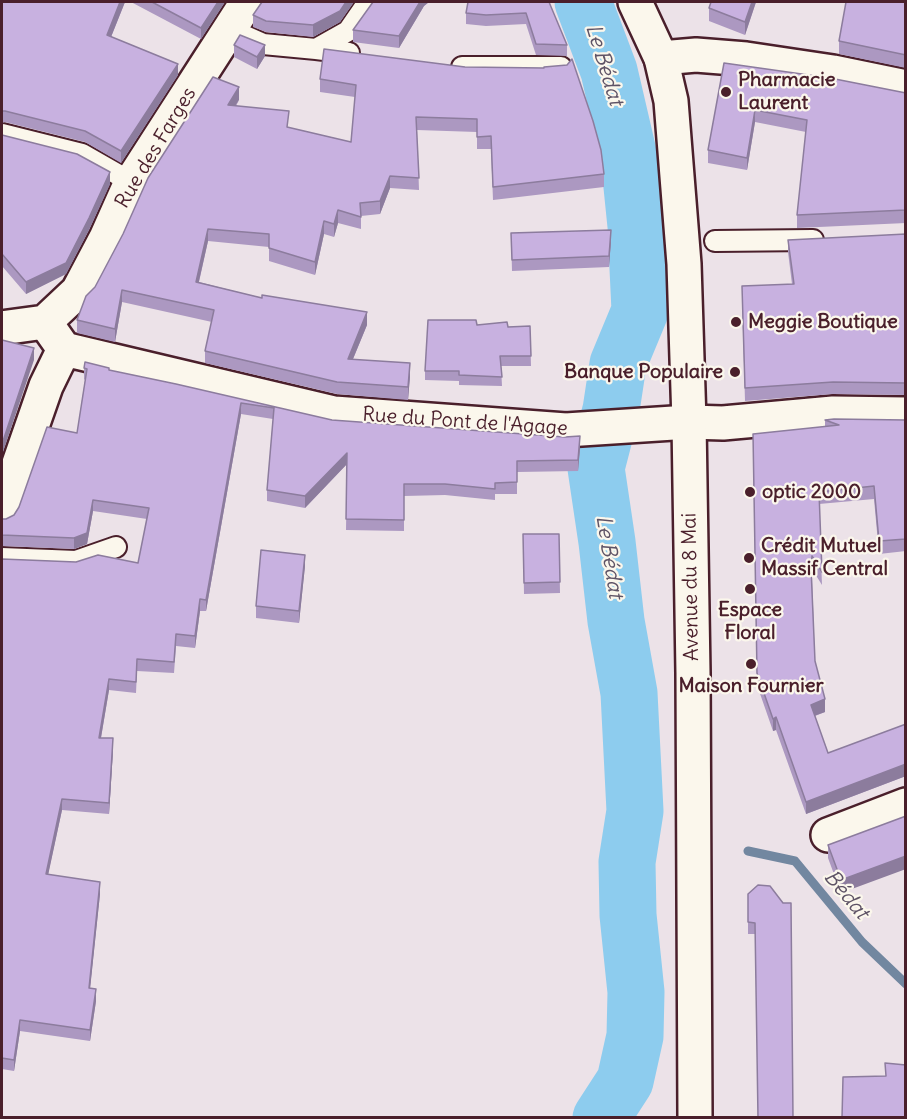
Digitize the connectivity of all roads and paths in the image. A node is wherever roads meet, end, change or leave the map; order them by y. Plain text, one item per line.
1 (247, 2) edge
2 (368, 2) edge
3 (636, 2) edge
4 (229, 29) junction
5 (316, 49) junction
6 (362, 55) edge
7 (661, 58) junction
8 (442, 65) edge
9 (561, 67) edge
10 (906, 87) edge
11 (2, 134) edge
12 (131, 182) junction
13 (828, 239) edge
14 (716, 241) dead end
15 (45, 322) junction
16 (2, 328) edge
17 (64, 350) junction
18 (906, 414) edge
19 (689, 422) junction
20 (2, 512) edge
21 (116, 547) dead end
22 (2, 558) edge
23 (906, 805) edge
24 (828, 835) dead end
25 (695, 1118) edge

1 - 4 street, Rue des Farges
2 - 5 lane
3 - 7 street, Avenue du 8 Mai
4 - 5 lane
4 - 12 street, Rue des Farges
5 - 6 lane
7 - 10 street
7 - 19 street, Avenue du 8 Mai
8 - 9 lane
11 - 12 lane
12 - 15 street, Rue des Farges
13 - 14 lane
15 - 16 street
15 - 17 street
17 - 19 street, Rue du Pont de l'Agage
17 - 20 street
18 - 19 street, Rue du Pont de l'Agage
19 - 25 street, Avenue du 8 Mai
21 - 22 lane
23 - 24 street

